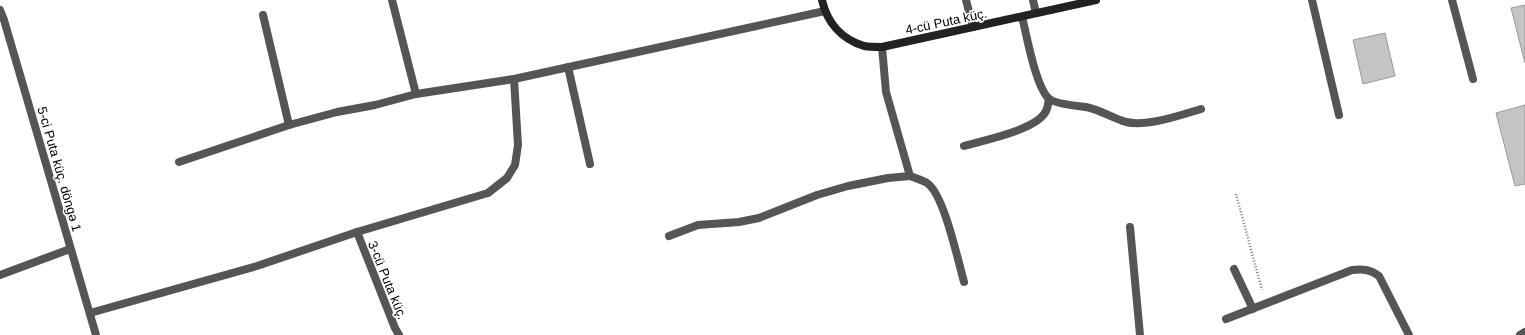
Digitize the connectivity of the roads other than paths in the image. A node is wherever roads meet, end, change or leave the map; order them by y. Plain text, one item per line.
1 (392, 0) edge
2 (822, 0) edge
3 (966, 0) edge
4 (1033, 0) edge
5 (1096, 0) edge
6 (1312, 0) edge
7 (1452, 0) edge
8 (0, 10) edge
9 (824, 11) junction
10 (1036, 14) junction
11 (263, 15) dead end
12 (1022, 17) junction
13 (973, 28) junction
14 (882, 47) junction
15 (568, 67) junction
16 (514, 79) junction
17 (1473, 79) dead end
18 (416, 94) junction
19 (1049, 99) junction
20 (1201, 109) dead end
21 (1339, 115) dead end
22 (289, 125) junction
23 (964, 146) dead end
24 (179, 162) dead end
25 (590, 164) dead end
26 (910, 176) junction
27 (1130, 227) dead end
28 (357, 232) junction
29 (668, 236) dead end
30 (70, 249) junction
31 (1234, 269) dead end
32 (0, 275) edge
33 (964, 282) dead end
34 (1253, 309) junction
35 (90, 313) junction
36 (1226, 320) dead end
37 (1525, 332) edge
38 (96, 335) edge
39 (399, 335) edge
40 (1140, 335) edge
41 (1409, 335) edge
42 (1520, 335) edge

1 - 18 street
2 - 9 street, 4-cü Puta küç.
3 - 13 street
4 - 10 street
5 - 10 street, 4-cü Puta küç.
6 - 21 street
7 - 17 street
8 - 30 street, 5-ci Puta küç. döngə 1
9 - 14 street, 4-cü Puta küç.
9 - 15 street
10 - 12 street, 4-cü Puta küç.
11 - 22 street
12 - 13 street, 4-cü Puta küç.
12 - 19 street
13 - 14 street, 4-cü Puta küç.
14 - 26 street
15 - 16 street
15 - 25 street
16 - 18 street
16 - 28 street
18 - 22 street
19 - 20 street
19 - 23 street
22 - 24 street
26 - 29 street
26 - 33 street
27 - 40 street
28 - 35 street
28 - 39 street, 3-cü Puta küç.
30 - 32 street
30 - 35 street, 5-ci Puta küç. döngə 1
31 - 34 street
34 - 36 street
34 - 41 street
35 - 38 street, 5-ci Puta küç. döngə 1
37 - 42 street

